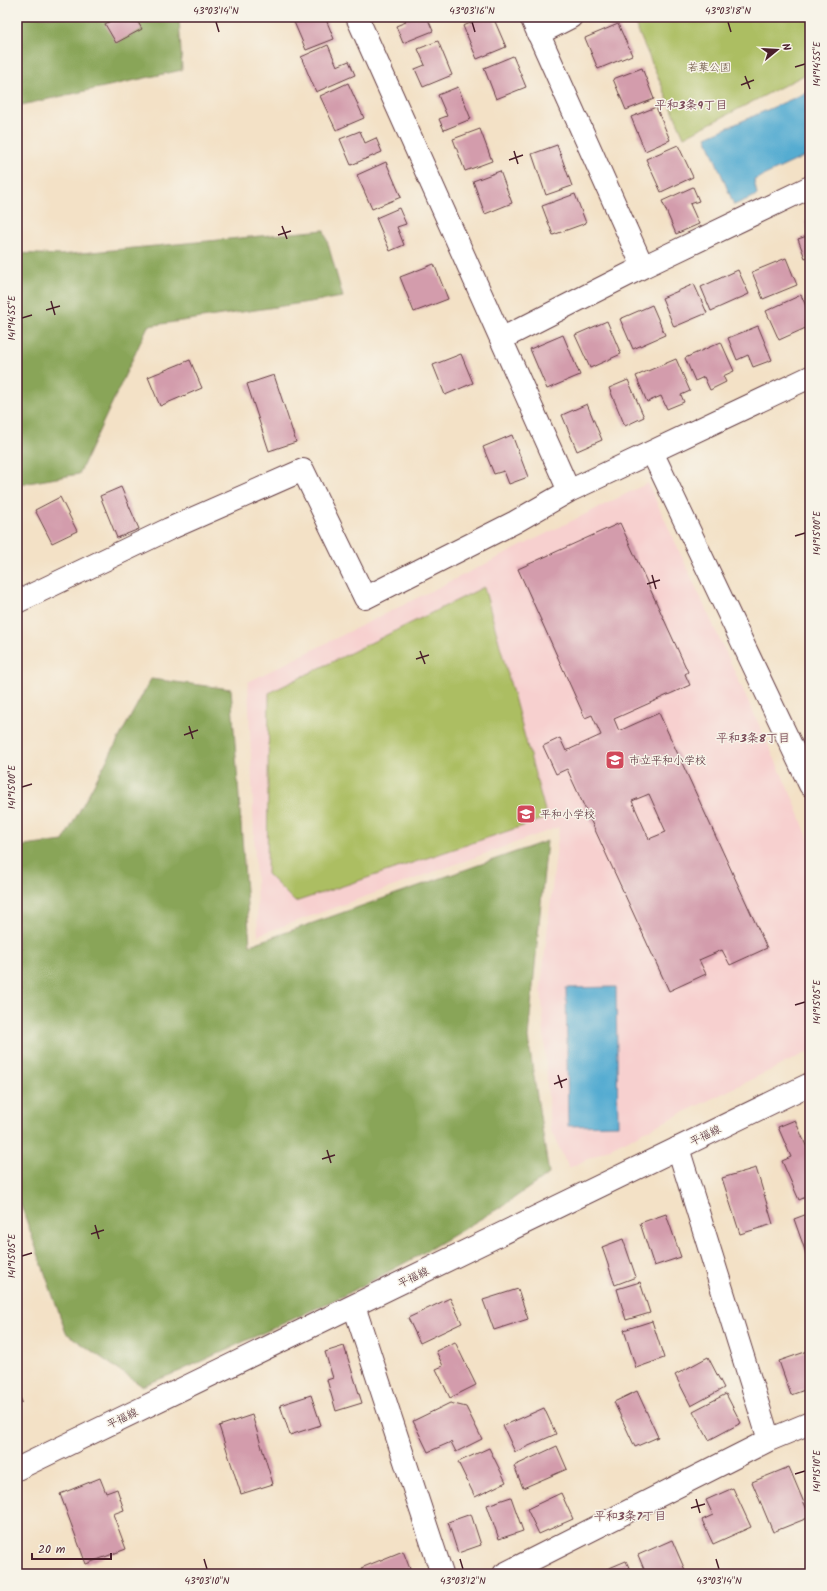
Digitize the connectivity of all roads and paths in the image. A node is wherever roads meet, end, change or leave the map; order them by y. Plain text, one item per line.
1 (357, 17) edge
2 (571, 17) edge
3 (534, 25) edge
4 (810, 187) edge
5 (643, 267) junction
6 (501, 339) junction
7 (810, 377) edge
8 (652, 452) junction
9 (569, 491) junction
10 (17, 602) edge
11 (810, 785) edge
12 (810, 1084) edge
13 (678, 1148) junction
14 (354, 1306) junction
15 (810, 1422) edge
16 (769, 1440) junction
17 (17, 1469) edge
18 (442, 1574) edge
19 (504, 1574) edge

1 - 6 street
2 - 3 street
3 - 5 street
4 - 5 street
5 - 6 street
6 - 9 street
7 - 8 street
8 - 9 street
8 - 11 street
9 - 10 street
12 - 13 street, 平福線
13 - 14 street, 平福線
13 - 16 street
14 - 17 street, 平福線
14 - 18 street
15 - 16 street
16 - 19 street

